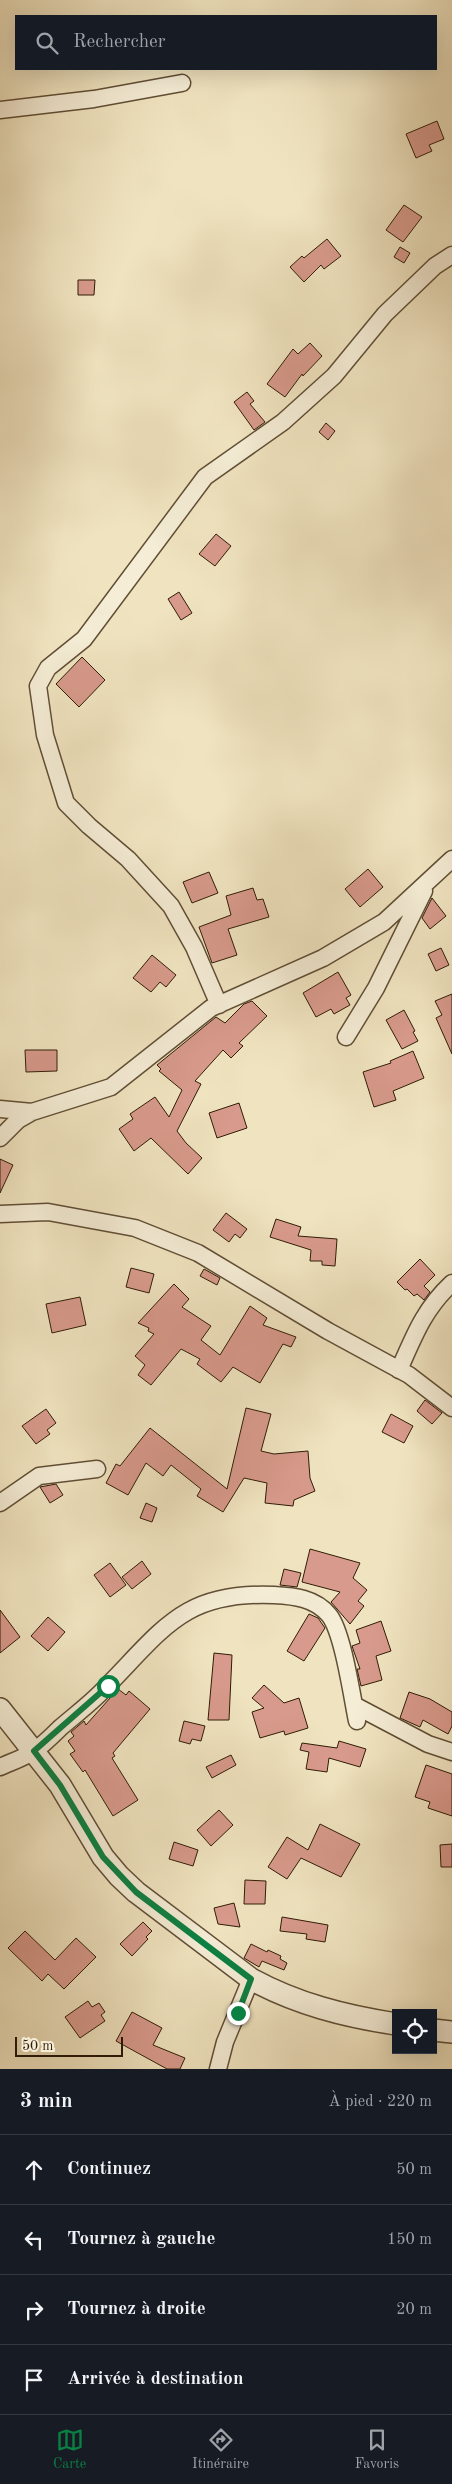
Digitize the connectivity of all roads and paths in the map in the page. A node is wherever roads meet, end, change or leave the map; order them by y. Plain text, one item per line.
1 (182, 83) dead end
2 (0, 110) edge
3 (452, 255) edge
4 (452, 859) edge
5 (433, 876) junction
6 (219, 1004) junction
7 (346, 1037) dead end
8 (0, 1109) edge
9 (32, 1112) junction
10 (0, 1138) edge
11 (0, 1214) edge
12 (452, 1283) edge
13 (399, 1370) junction
14 (452, 1408) edge
15 (97, 1469) dead end
16 (0, 1503) edge
17 (0, 1708) edge
18 (34, 1751) junction
19 (452, 1752) edge
20 (0, 1767) edge
21 (251, 1979) junction
22 (392, 2023) edge
23 (437, 2030) edge
24 (452, 2032) edge
25 (218, 2069) edge

1 - 2 street
3 - 6 street
4 - 5 street
5 - 6 street
5 - 7 street
6 - 9 street
8 - 9 street
9 - 10 street
11 - 13 street
12 - 13 street
13 - 14 street
15 - 16 street
17 - 18 street
18 - 19 street
18 - 20 street
18 - 21 street
21 - 22 street
21 - 25 street
23 - 24 street

